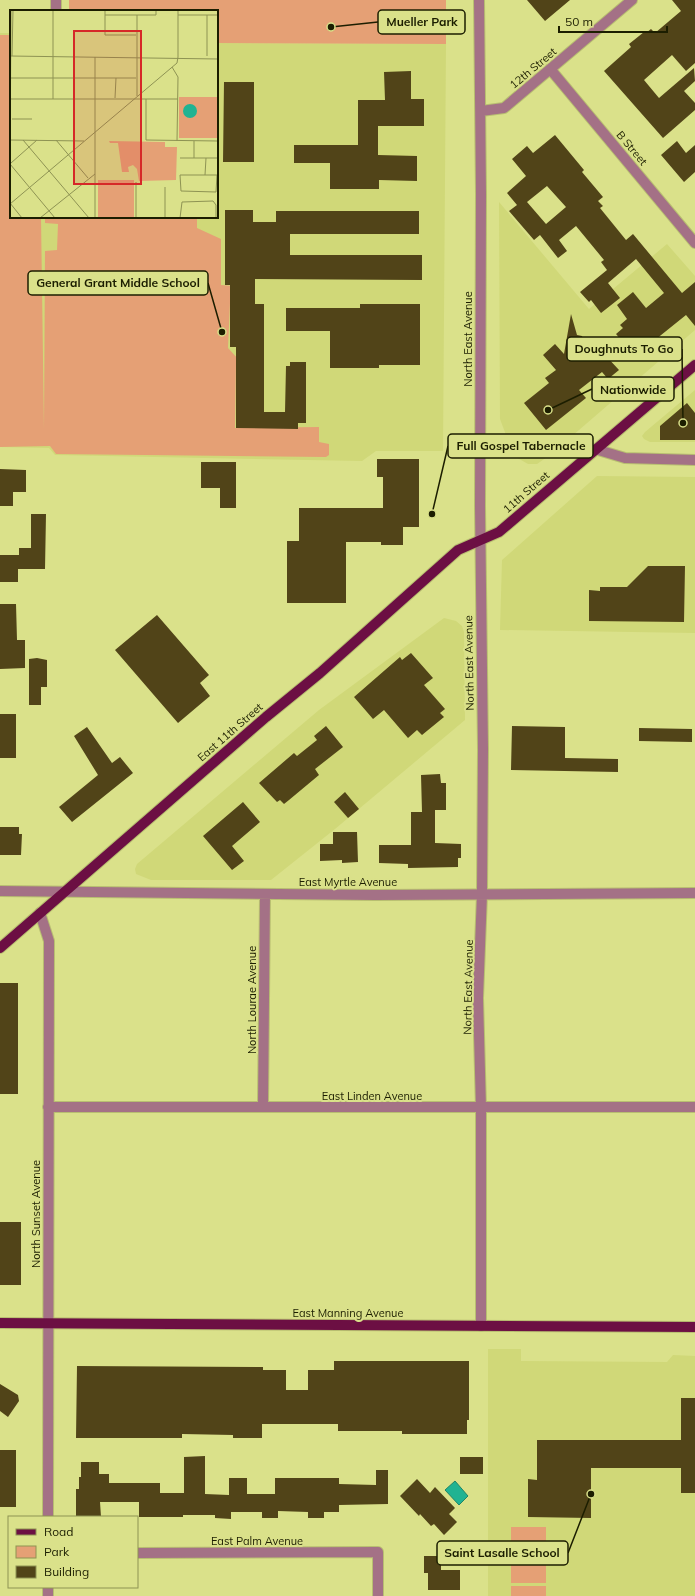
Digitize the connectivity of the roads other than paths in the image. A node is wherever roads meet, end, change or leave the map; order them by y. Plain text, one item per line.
1 (479, 0) edge
2 (632, 0) edge
3 (550, 70) junction
4 (480, 111) junction
5 (695, 243) edge
6 (695, 365) edge
7 (595, 449) junction
8 (695, 460) edge
9 (480, 541) junction
10 (0, 891) edge
11 (64, 891) junction
12 (695, 893) edge
13 (265, 894) junction
14 (482, 894) junction
15 (40, 913) junction
16 (0, 948) edge
17 (48, 1107) junction
18 (263, 1107) junction
19 (695, 1107) edge
20 (481, 1108) junction
21 (0, 1323) edge
22 (48, 1323) junction
23 (481, 1326) junction
24 (695, 1327) edge
25 (48, 1516) edge
26 (138, 1553) edge
27 (378, 1596) edge

1 - 4 street, North East Avenue
2 - 3 street, 12th Street
3 - 4 street, 12th Street
3 - 5 street, B Street
4 - 9 street, North East Avenue
6 - 7 main road, 11th Street
7 - 8 street
7 - 9 main road, 11th Street
9 - 11 main road, East 11th Street
9 - 14 street, North East Avenue
10 - 11 street, East Myrtle Avenue
11 - 13 street, East Myrtle Avenue
11 - 15 main road, East 11th Street
12 - 14 street, East Myrtle Avenue
13 - 14 street, East Myrtle Avenue
13 - 18 street, North Lourae Avenue
14 - 20 street, North East Avenue
15 - 16 main road, East 11th Street
15 - 17 street, North Sunset Avenue
17 - 18 street, East Linden Avenue
17 - 22 street, North Sunset Avenue
18 - 20 street, East Linden Avenue
19 - 20 street, East Linden Avenue
20 - 23 street, North East Avenue
21 - 22 main road, East Manning Avenue
22 - 23 main road, East Manning Avenue
22 - 25 street, North Sunset Avenue
23 - 24 main road, East Manning Avenue
26 - 27 street, East Palm Avenue

